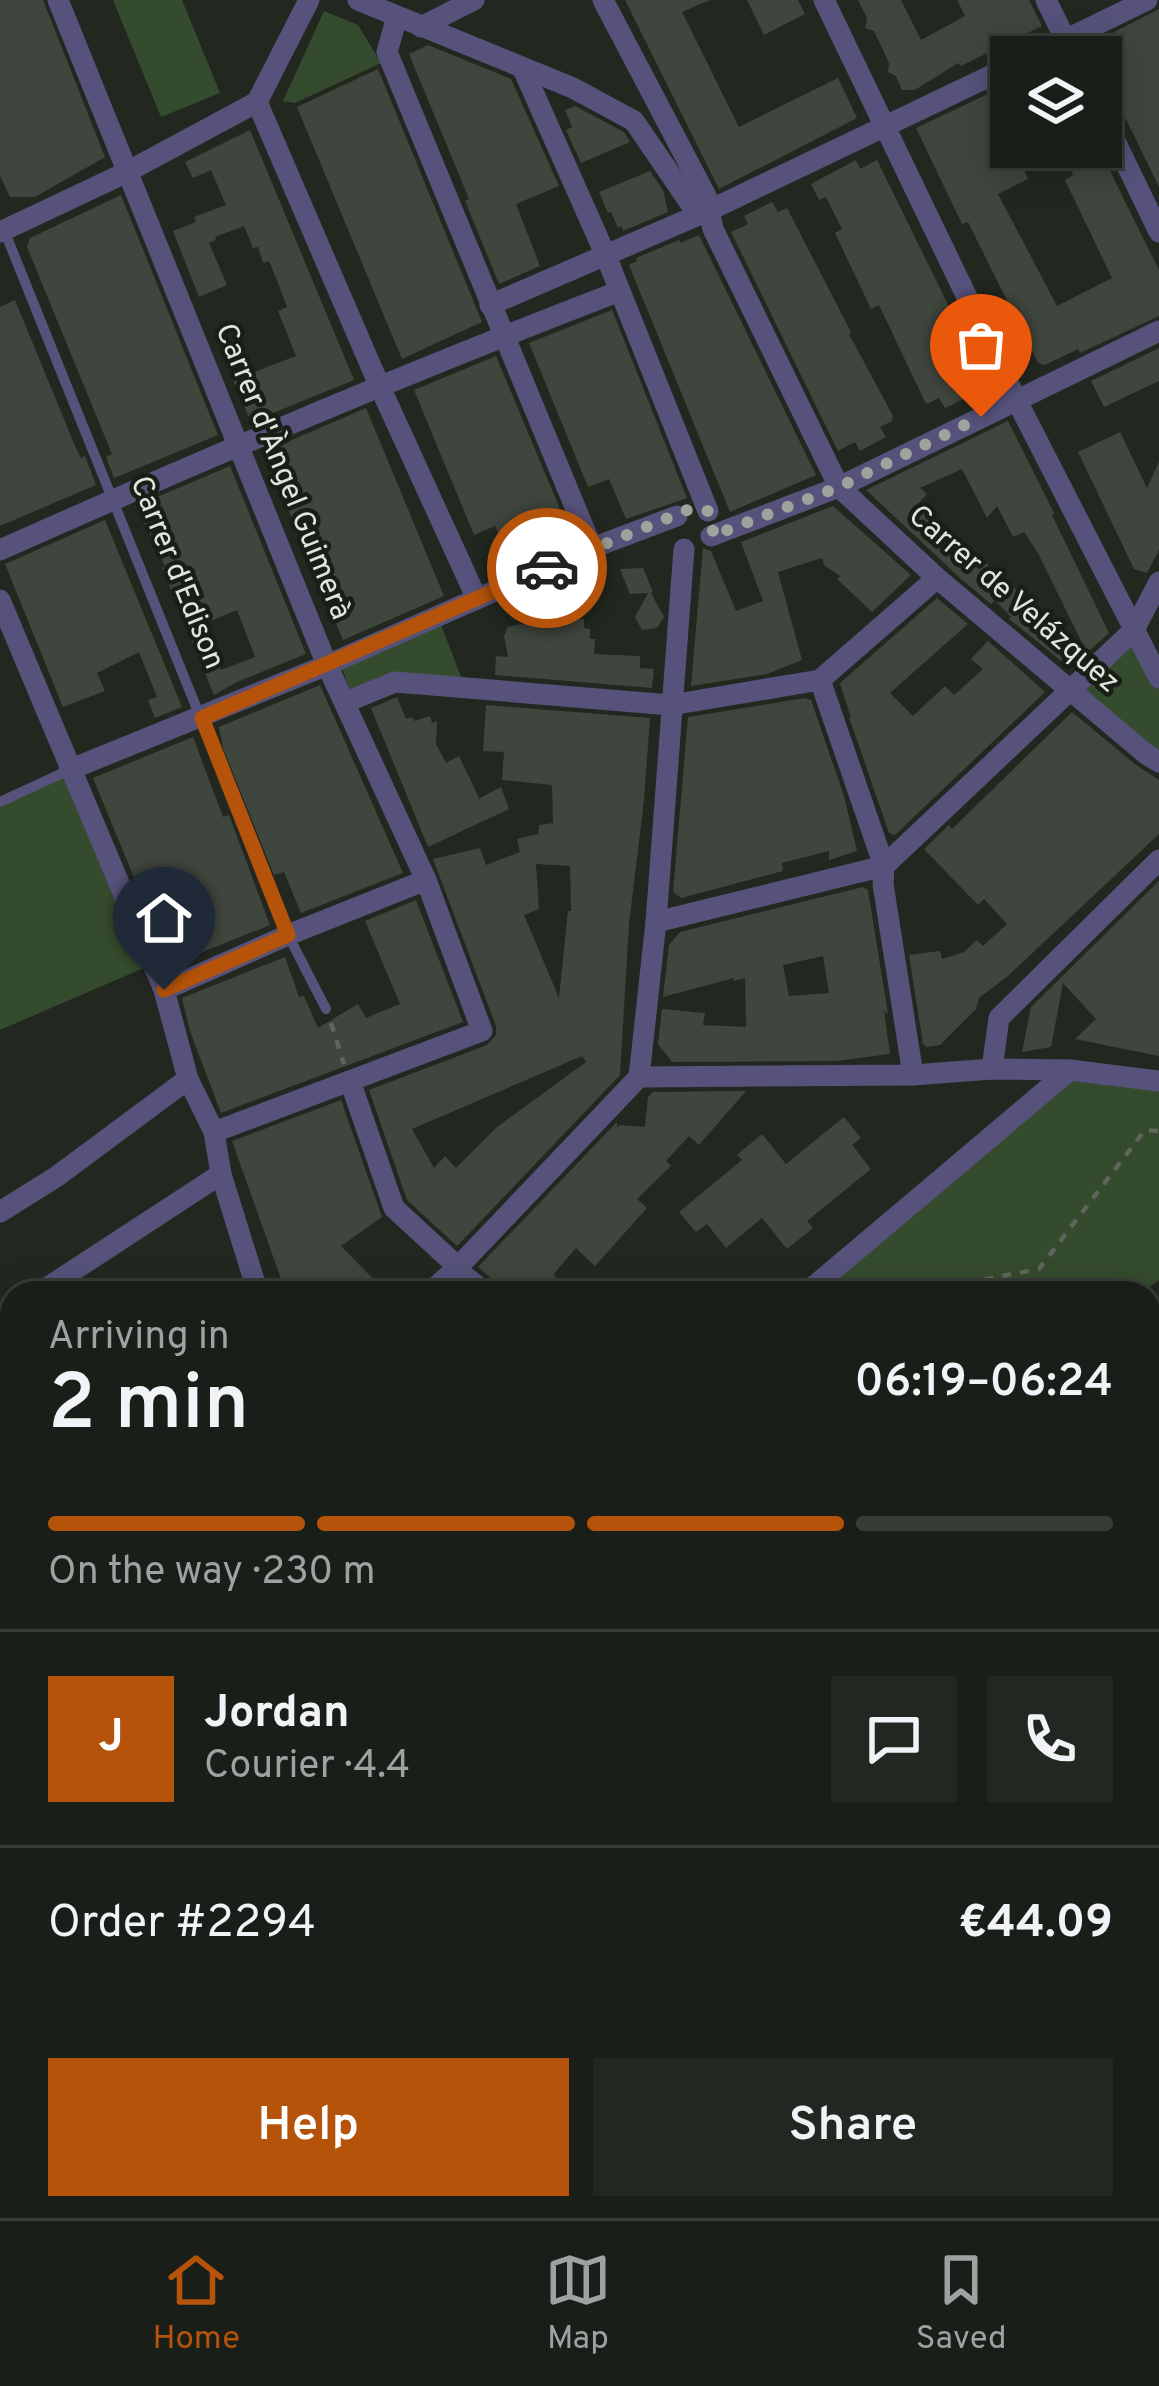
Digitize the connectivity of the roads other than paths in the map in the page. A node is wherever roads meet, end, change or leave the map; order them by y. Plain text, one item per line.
1 (58, 0) edge
2 (309, 0) edge
3 (358, 0) edge
4 (474, 0) edge
5 (603, 0) edge
6 (824, 0) edge
7 (1046, 0) edge
8 (1148, 0) edge
9 (397, 17) junction
10 (421, 27) junction
11 (1064, 36) edge
12 (1090, 36) edge
13 (523, 68) junction
14 (990, 76) edge
15 (257, 102) junction
16 (885, 125) junction
17 (1122, 155) edge
18 (127, 172) junction
19 (710, 210) junction
20 (1, 228) edge
21 (1159, 232) edge
22 (606, 256) junction
23 (620, 291) junction
24 (490, 305) junction
25 (1159, 331) edge
26 (503, 336) junction
27 (380, 387) junction
28 (1016, 399) junction
29 (241, 445) junction
30 (839, 487) junction
31 (113, 499) junction
32 (708, 511) junction
33 (677, 516) junction
34 (712, 536) junction
35 (592, 548) junction
36 (684, 549) junction
37 (0, 550) edge
38 (937, 578) junction
39 (1159, 582) edge
40 (477, 598) junction
41 (0, 600) edge
42 (1134, 630) junction
43 (327, 665) junction
44 (1159, 679) edge
45 (820, 680) junction
46 (1072, 689) junction
47 (346, 702) junction
48 (671, 705) junction
49 (202, 718) junction
50 (1159, 762) edge
51 (69, 770) junction
52 (0, 802) edge
53 (1159, 860) edge
54 (884, 866) junction
55 (426, 880) junction
56 (656, 922) junction
57 (288, 935) junction
58 (164, 990) junction
59 (326, 1009) road end
60 (992, 1069) junction
61 (1070, 1070) junction
62 (913, 1075) junction
63 (638, 1078) junction
64 (188, 1079) junction
65 (350, 1081) junction
66 (1159, 1081) edge
67 (214, 1132) junction
68 (221, 1174) junction
69 (0, 1212) edge
70 (458, 1267) junction
71 (57, 1281) edge
72 (253, 1281) edge
73 (442, 1281) edge
74 (475, 1281) edge
75 (820, 1281) edge

1 - 18 street, Carrer d'Àngel Guimerà
2 - 15 street
3 - 9 street, Carrer de Velázquez
4 - 10 street
5 - 19 street
6 - 16 street
7 - 11 street
8 - 12 street
9 - 10 street, Carrer de Velázquez
9 - 24 street
10 - 13 street, Carrer de Velázquez
13 - 19 street, Carrer de Velázquez
13 - 22 street
14 - 16 street
15 - 18 street
15 - 27 street
16 - 19 street
16 - 28 street
17 - 21 street
18 - 20 street
18 - 29 street, Carrer d'Àngel Guimerà
19 - 22 street
19 - 30 street, Carrer de Velázquez
20 - 31 lane, Carrer d'Edison
22 - 23 street
22 - 24 street
23 - 26 street
23 - 32 street
24 - 26 street
25 - 28 street
26 - 27 street
26 - 35 street
27 - 29 street
27 - 40 street
28 - 30 street
28 - 42 street
29 - 31 street
29 - 43 street, Carrer d'Àngel Guimerà
30 - 34 street
30 - 38 street, Carrer de Velázquez
31 - 37 street
31 - 49 lane, Carrer d'Edison
32 - 33 street
32 - 34 street
33 - 35 street
33 - 36 street
34 - 36 street
35 - 40 street
36 - 48 street
38 - 45 street
38 - 46 street, Carrer de Velázquez
39 - 42 street
40 - 43 street
41 - 51 street
42 - 44 street
42 - 46 street
43 - 47 street, Carrer d'Àngel Guimerà
43 - 49 street
45 - 48 street
45 - 54 street
46 - 50 street, Carrer de Velázquez
46 - 54 street
47 - 48 street
47 - 55 street, Carrer d'Àngel Guimerà
48 - 56 street
49 - 51 street
49 - 57 lane, Carrer d'Edison
51 - 52 lane
51 - 58 street
53 - 60 street
54 - 56 street
54 - 62 street
55 - 57 street
55 - 65 street, Carrer d'Àngel Guimerà
56 - 63 street
57 - 58 street
57 - 59 lane, Carrer d'Edison
58 - 64 street
60 - 61 street
60 - 62 street
61 - 66 street
61 - 75 street
62 - 63 street
63 - 70 street
64 - 67 street
64 - 69 street
65 - 67 street
65 - 70 street
67 - 68 street
68 - 71 street
68 - 72 street
70 - 73 street
70 - 74 street

